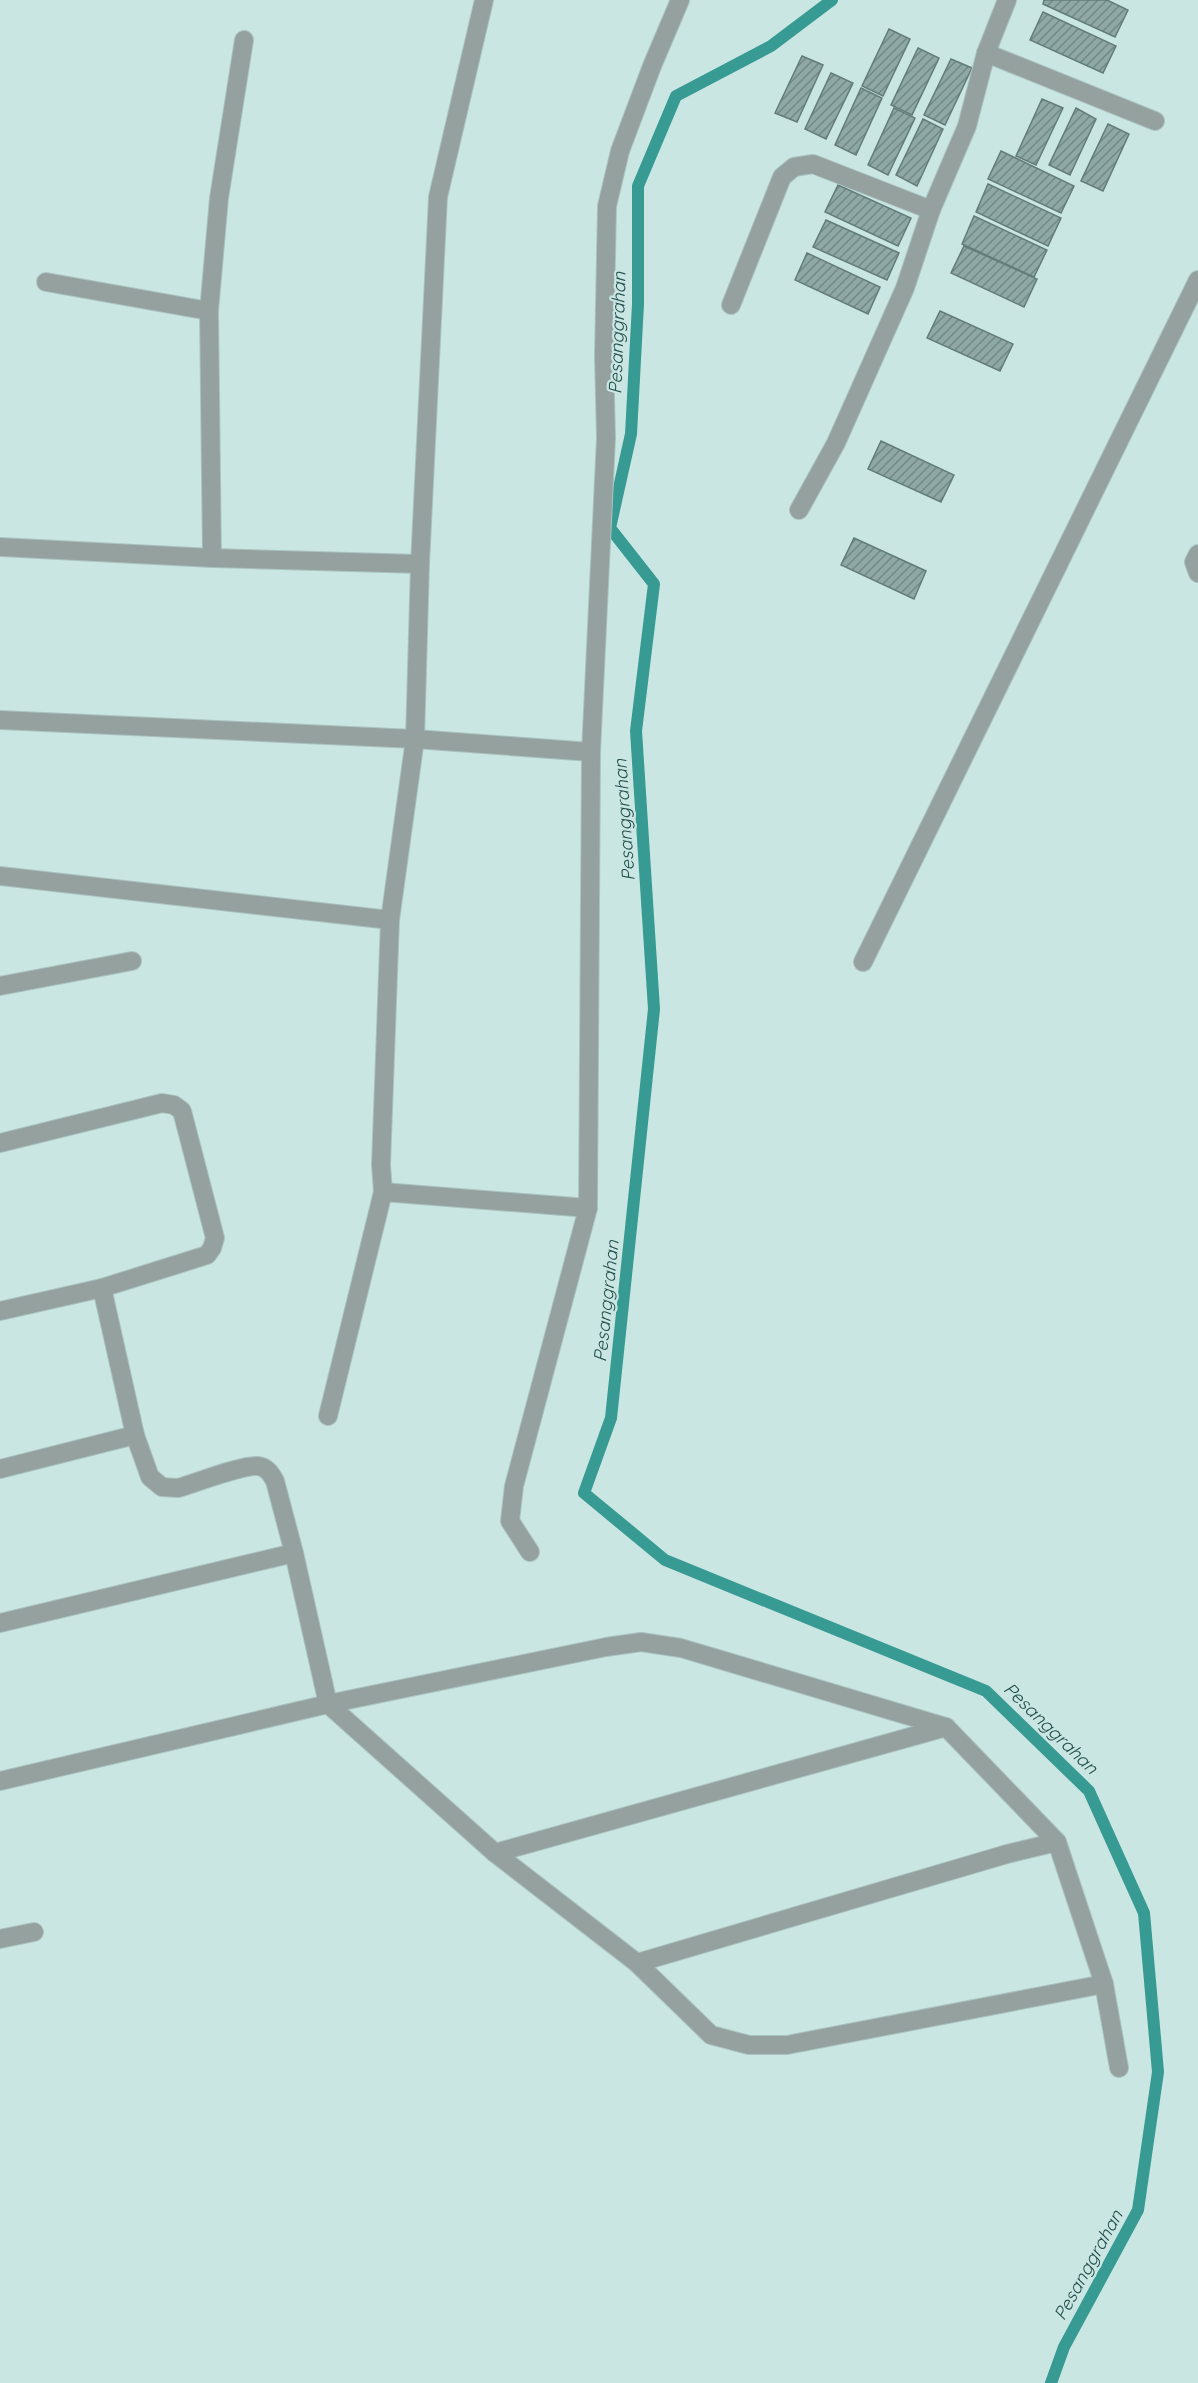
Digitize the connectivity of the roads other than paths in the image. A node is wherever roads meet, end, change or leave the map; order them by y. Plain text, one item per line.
1 (484, 0) edge
2 (680, 0) edge
3 (1007, 0) edge
4 (244, 40) dead end
5 (986, 53) junction
6 (1155, 121) dead end
7 (931, 210) junction
8 (1198, 280) edge
9 (46, 282) dead end
10 (731, 305) dead end
11 (209, 311) junction
12 (799, 510) dead end
13 (0, 547) edge
14 (1198, 554) edge
15 (212, 558) junction
16 (420, 564) junction
17 (1198, 573) edge
18 (0, 720) edge
19 (416, 739) junction
20 (591, 752) junction
21 (0, 876) edge
22 (390, 920) junction
23 (132, 961) dead end
24 (863, 962) dead end
25 (0, 986) edge
26 (0, 1143) edge
27 (383, 1192) junction
28 (588, 1208) junction
29 (102, 1288) junction
30 (0, 1311) edge
31 (328, 1416) dead end
32 (135, 1435) junction
33 (0, 1469) edge
34 (530, 1552) dead end
35 (294, 1553) junction
36 (0, 1623) edge
37 (328, 1704) junction
38 (946, 1727) junction
39 (0, 1781) edge
40 (1057, 1842) junction
41 (495, 1852) junction
42 (34, 1932) dead end
43 (0, 1939) edge
44 (637, 1963) junction
45 (1104, 1984) junction
46 (1119, 2068) dead end

1 - 16 street
2 - 20 street
3 - 5 street
4 - 11 street
5 - 6 street
5 - 7 street
7 - 10 street
7 - 12 street
8 - 24 street
9 - 11 street
11 - 15 street
13 - 15 street
14 - 17 street
15 - 16 street
16 - 19 street
18 - 19 street
19 - 20 street
19 - 22 street
20 - 28 street
21 - 22 street
22 - 27 street
23 - 25 street
26 - 29 street
27 - 28 street
27 - 31 street
28 - 34 street
29 - 30 street
29 - 32 street
32 - 33 street
32 - 35 street
35 - 36 street
35 - 37 street
37 - 38 street
37 - 39 street
37 - 41 street
38 - 40 street
38 - 41 street
40 - 44 street
40 - 45 street
41 - 44 street
42 - 43 street
44 - 45 street
45 - 46 street

